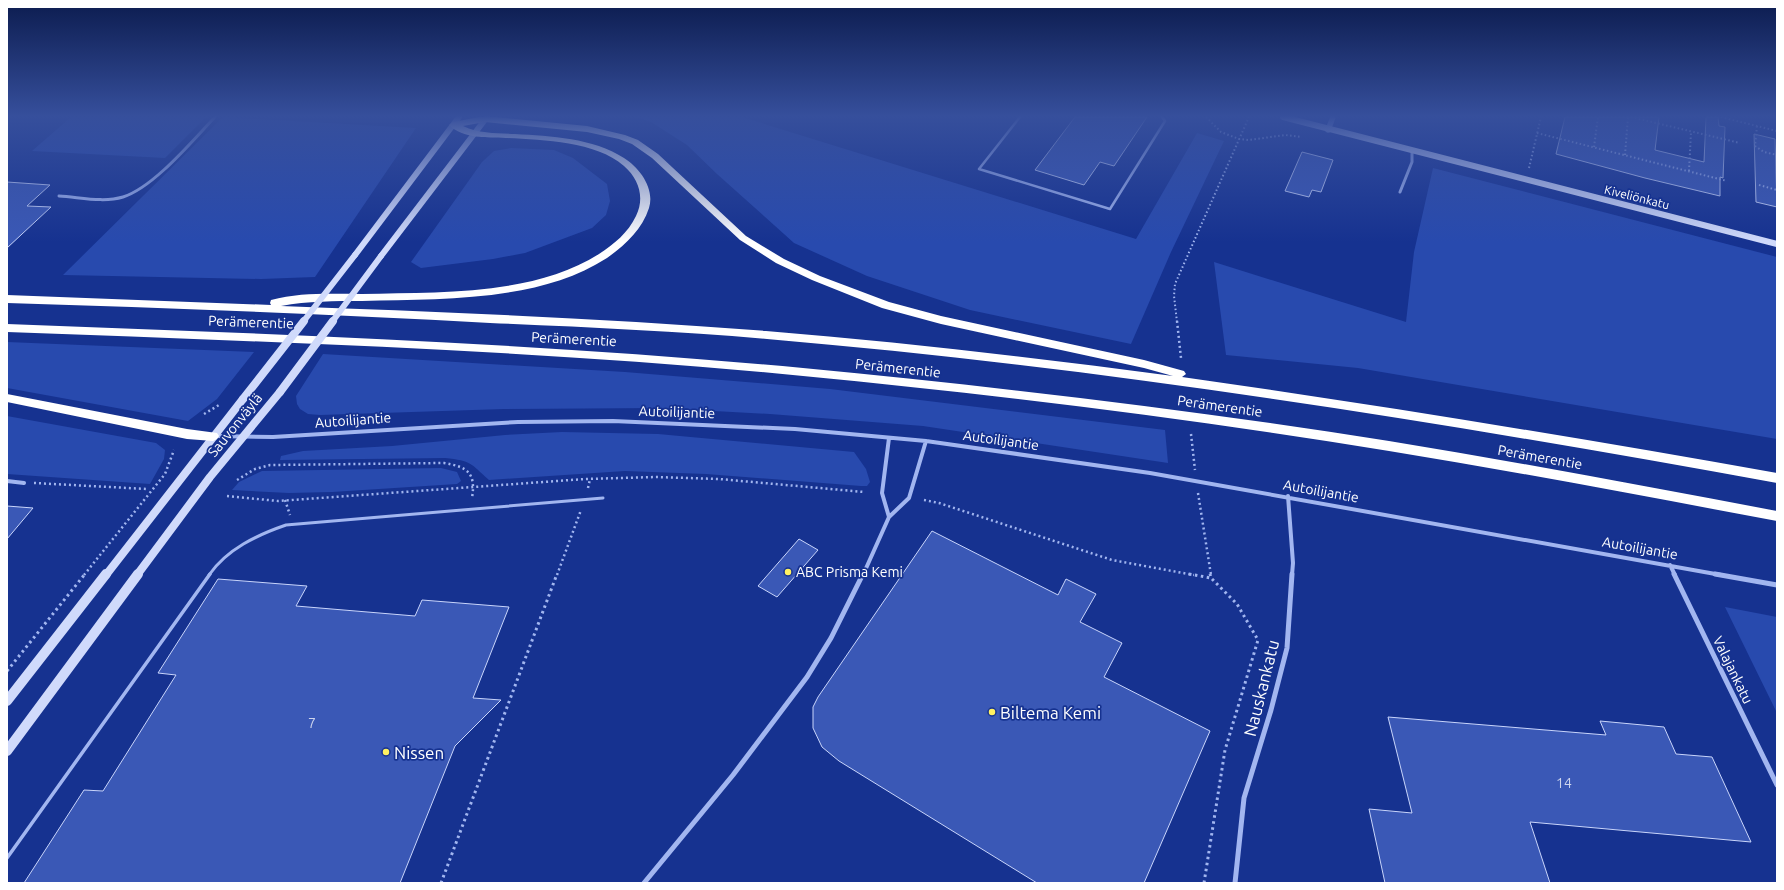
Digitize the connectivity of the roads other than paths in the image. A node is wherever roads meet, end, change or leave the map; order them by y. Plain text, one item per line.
1 (173, 159) edge
2 (427, 159) edge
3 (457, 159) edge
4 (619, 159) edge
5 (658, 159) edge
6 (988, 159) edge
7 (1142, 159) edge
8 (1412, 159) edge
9 (1438, 159) edge
10 (1400, 192) dead end
11 (59, 196) dead end
12 (1777, 244) edge
13 (7, 299) edge
14 (246, 307) junction
15 (7, 328) edge
16 (1220, 386) junction
17 (7, 398) edge
18 (213, 436) junction
19 (242, 437) junction
20 (890, 438) junction
21 (926, 441) junction
22 (1777, 478) edge
23 (7, 481) edge
24 (24, 483) road end
25 (1288, 496) junction
26 (603, 498) dead end
27 (1777, 516) edge
28 (889, 517) junction
29 (1670, 565) junction
30 (1777, 585) edge
31 (7, 700) edge
32 (7, 751) edge
33 (1777, 785) edge
34 (7, 858) edge
35 (644, 883) edge
36 (1235, 883) edge

1 - 11 street
2 - 18 main road, Sauvonväylä, bridge
3 - 19 main road, Sauvonväylä, bridge
4 - 14 highway
5 - 16 highway
6 - 7 lane
8 - 10 street
9 - 12 main road, Kiveliönkatu
13 - 14 highway, Perämerentie
14 - 16 highway, Perämerentie
15 - 27 highway, Perämerentie
16 - 22 highway, Perämerentie
17 - 18 highway
18 - 19 street, Autoilijantie
18 - 31 main road, Sauvonväylä
19 - 20 street, Autoilijantie
19 - 32 main road, Sauvonväylä
20 - 21 street, Autoilijantie
20 - 28 street
21 - 25 street, Autoilijantie
21 - 28 street
23 - 24 street
25 - 29 street, Autoilijantie
25 - 36 street, Nauskankatu
26 - 34 lane
28 - 35 street
29 - 30 street, Autoilijantie
29 - 33 street, Valajankatu

